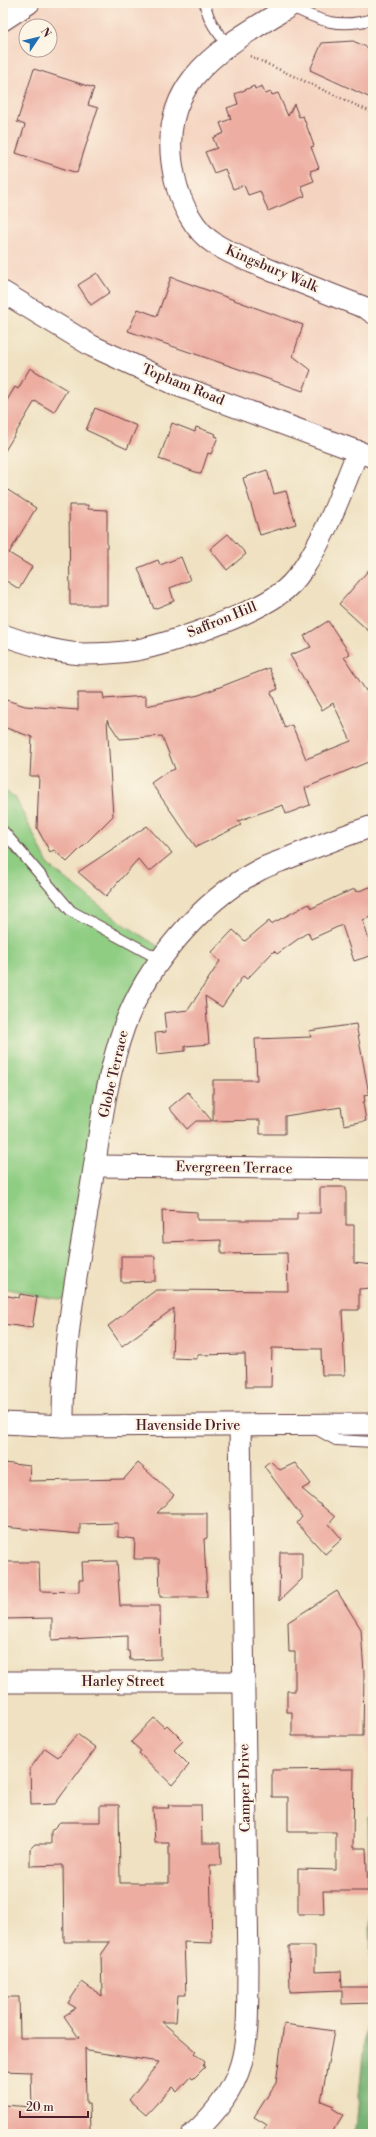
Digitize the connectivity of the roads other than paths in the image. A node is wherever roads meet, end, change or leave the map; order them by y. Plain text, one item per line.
1 (29, 3) edge
2 (205, 3) edge
3 (292, 4) edge
4 (373, 18) edge
5 (3, 20) edge
6 (228, 45) junction
7 (3, 292) edge
8 (373, 314) edge
9 (366, 454) edge
10 (3, 635) edge
11 (373, 826) edge
12 (3, 831) edge
13 (161, 960) junction
14 (95, 1166) junction
15 (373, 1169) edge
16 (3, 1424) edge
17 (373, 1424) edge
18 (309, 1425) junction
19 (63, 1426) junction
20 (240, 1426) junction
21 (373, 1442) edge
22 (3, 1682) edge
23 (244, 1682) junction
24 (193, 2134) edge

1 - 5 street
2 - 6 lane
3 - 4 lane
3 - 6 street, Kingsbury Walk
6 - 8 street, Kingsbury Walk
7 - 9 street, Topham Road
9 - 10 street, Saffron Hill
11 - 13 street, Globe Terrace
12 - 13 lane
13 - 14 street, Globe Terrace
14 - 15 street, Evergreen Terrace
14 - 19 street, Globe Terrace
16 - 19 street, Havenside Drive
17 - 18 street, Havenside Drive
18 - 20 street, Havenside Drive
18 - 21 lane
19 - 20 street, Havenside Drive
20 - 23 street, Camper Drive
22 - 23 street, Harley Street
23 - 24 street, Camper Drive

